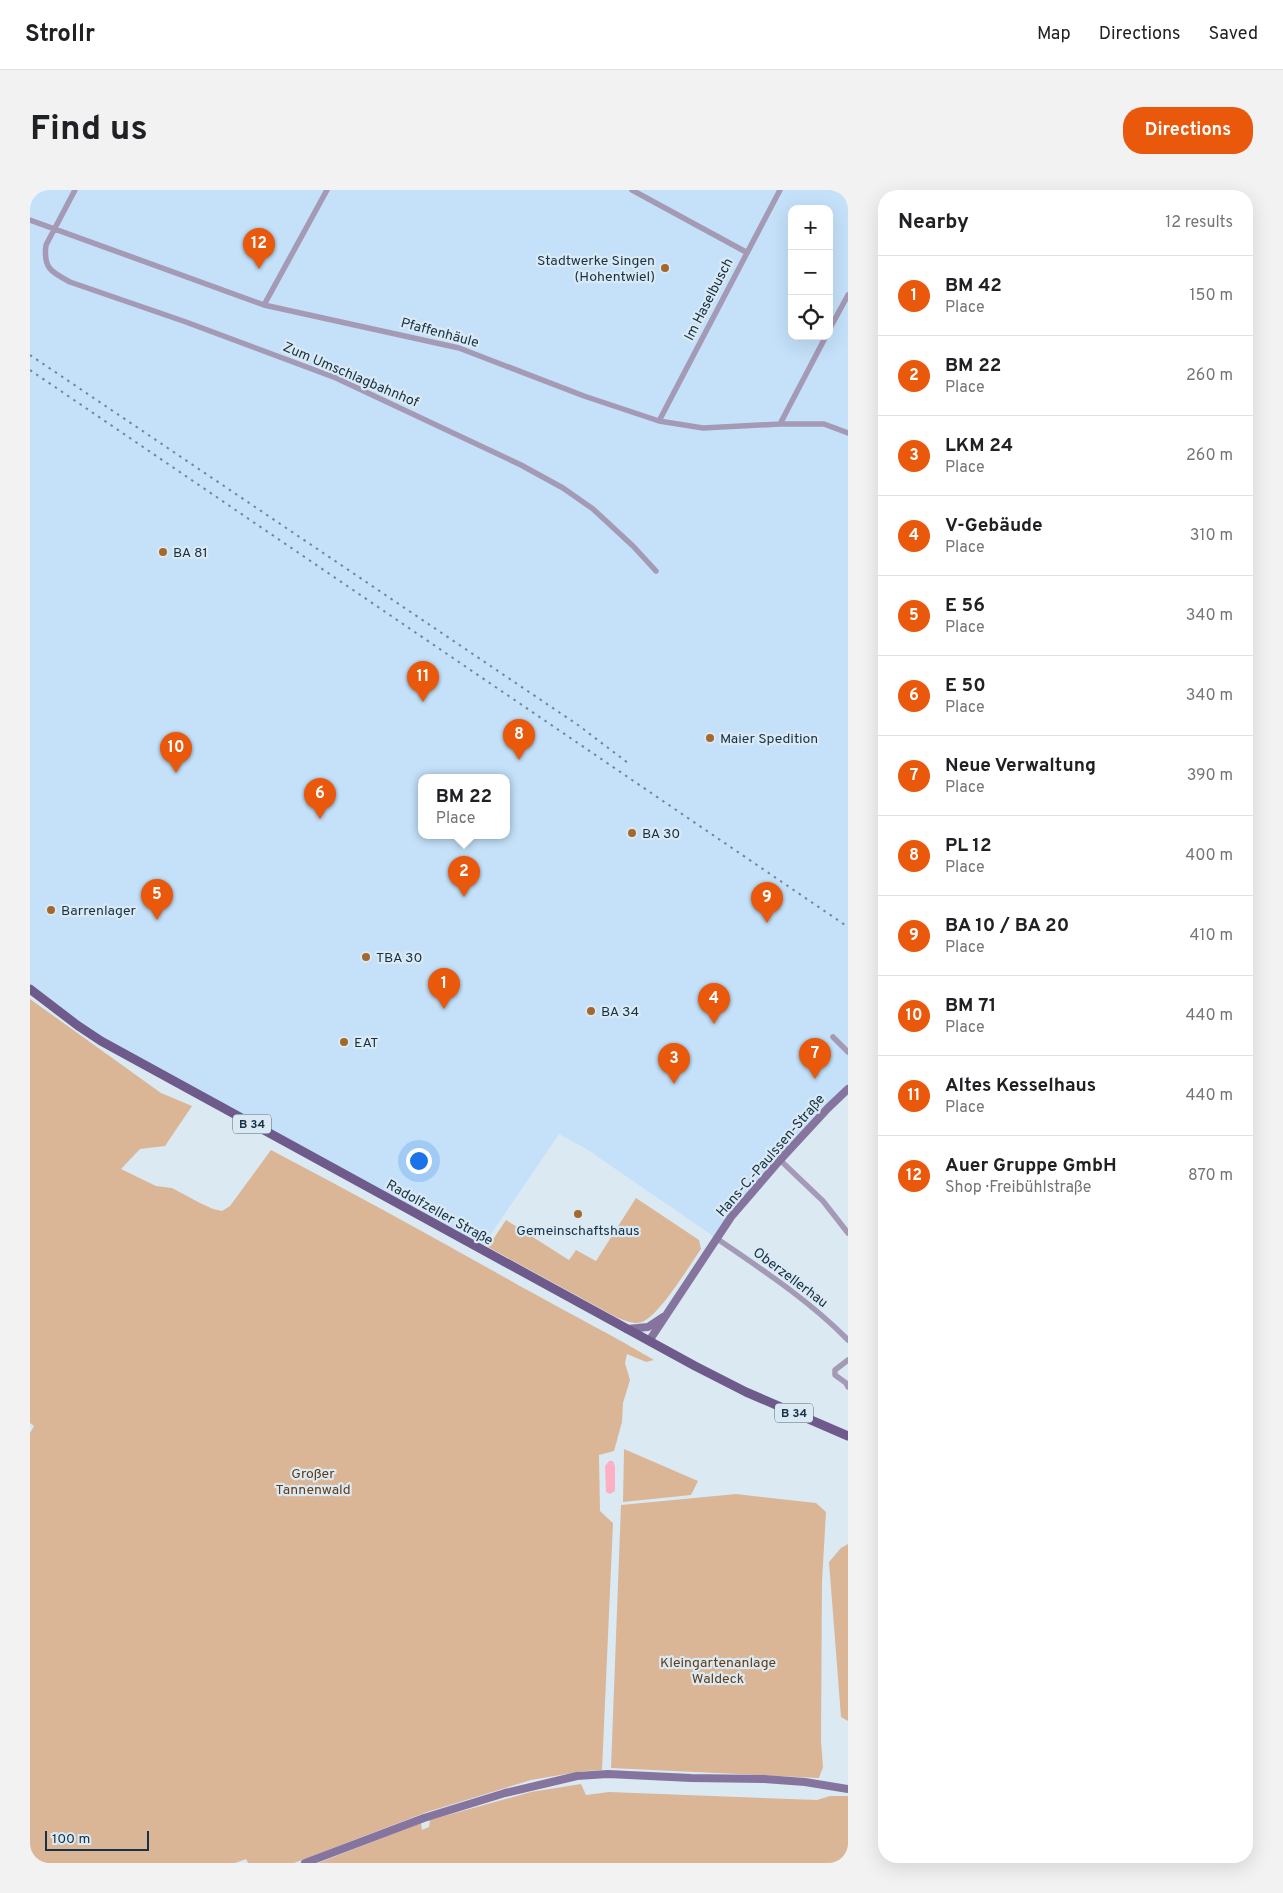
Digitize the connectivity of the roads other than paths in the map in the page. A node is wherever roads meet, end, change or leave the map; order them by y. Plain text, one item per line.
1 (75, 190) edge
2 (327, 190) edge
3 (632, 190) edge
4 (780, 190) edge
5 (30, 220) edge
6 (54, 228) junction
7 (746, 252) junction
8 (848, 295) edge
9 (264, 305) junction
10 (833, 323) edge
11 (824, 340) edge
12 (658, 420) junction
13 (780, 424) junction
14 (848, 433) edge
15 (656, 571) dead end
16 (30, 989) edge
17 (832, 1037) dead end
18 (848, 1052) edge
19 (848, 1089) edge
20 (780, 1160) junction
21 (848, 1233) edge
22 (716, 1238) junction
23 (664, 1316) junction
24 (626, 1329) junction
25 (848, 1340) edge
26 (649, 1341) junction
27 (848, 1360) edge
28 (848, 1387) edge
29 (848, 1436) edge
30 (848, 1789) edge
31 (305, 1863) edge

1 - 6 street, Zum Umschlagbahnhof
2 - 9 street
3 - 7 street
4 - 7 street, Im Haselbusch
5 - 6 street, Pfaffenhäule
6 - 9 street, Pfaffenhäule
6 - 15 street, Zum Umschlagbahnhof
7 - 12 street, Im Haselbusch
8 - 10 street
9 - 12 street, Pfaffenhäule
11 - 13 street
12 - 13 street, Pfaffenhäule
13 - 14 street, Pfaffenhäule
16 - 24 main road, Radolfzeller Straße / B 34
17 - 18 street
19 - 20 main road, Hans-C.-Paulssen-Straße
20 - 21 street
20 - 22 main road, Hans-C.-Paulssen-Straße
22 - 23 main road, Hans-C.-Paulssen-Straße
22 - 25 street, Oberzellerhau
23 - 24 main road
23 - 26 main road, Hans-C.-Paulssen-Straße
24 - 26 main road, Radolfzeller Straße / B 34
26 - 29 main road, Radolfzeller Straße / B 34
27 - 28 street
30 - 31 main road

